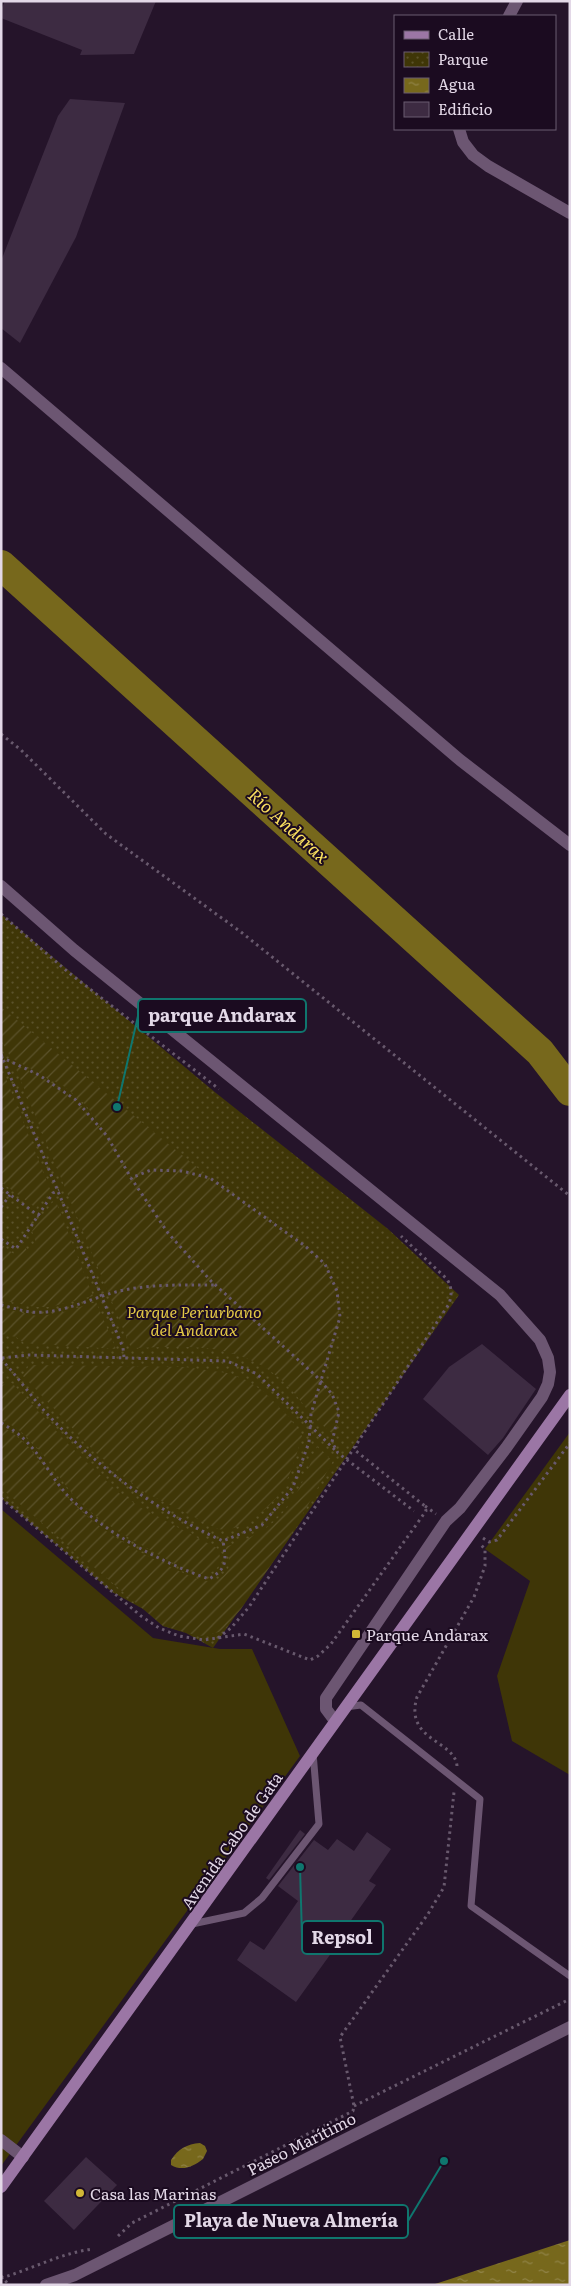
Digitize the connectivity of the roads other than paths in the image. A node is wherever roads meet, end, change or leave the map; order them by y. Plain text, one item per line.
1 (517, 1) edge
2 (509, 15) edge
3 (459, 130) edge
4 (570, 213) edge
5 (1, 368) edge
6 (570, 845) edge
7 (1, 886) edge
8 (570, 1395) edge
9 (345, 1707) junction
10 (335, 1721) junction
11 (313, 1752) junction
12 (192, 1924) junction
13 (570, 1976) edge
14 (570, 2027) edge
15 (1, 2140) edge
16 (23, 2157) junction
17 (1, 2187) edge
18 (46, 2285) edge

1 - 2 street
3 - 4 street
5 - 6 street
7 - 10 street
8 - 9 main road, Avenida Cabo de Gata
9 - 10 main road, Avenida Cabo de Gata
9 - 13 lane
10 - 11 main road, Avenida Cabo de Gata
11 - 12 main road, Avenida Cabo de Gata
11 - 12 lane
12 - 16 main road, Avenida Cabo de Gata
14 - 18 street, Paseo Marítimo
15 - 16 street
16 - 17 main road, Avenida Cabo de Gata

